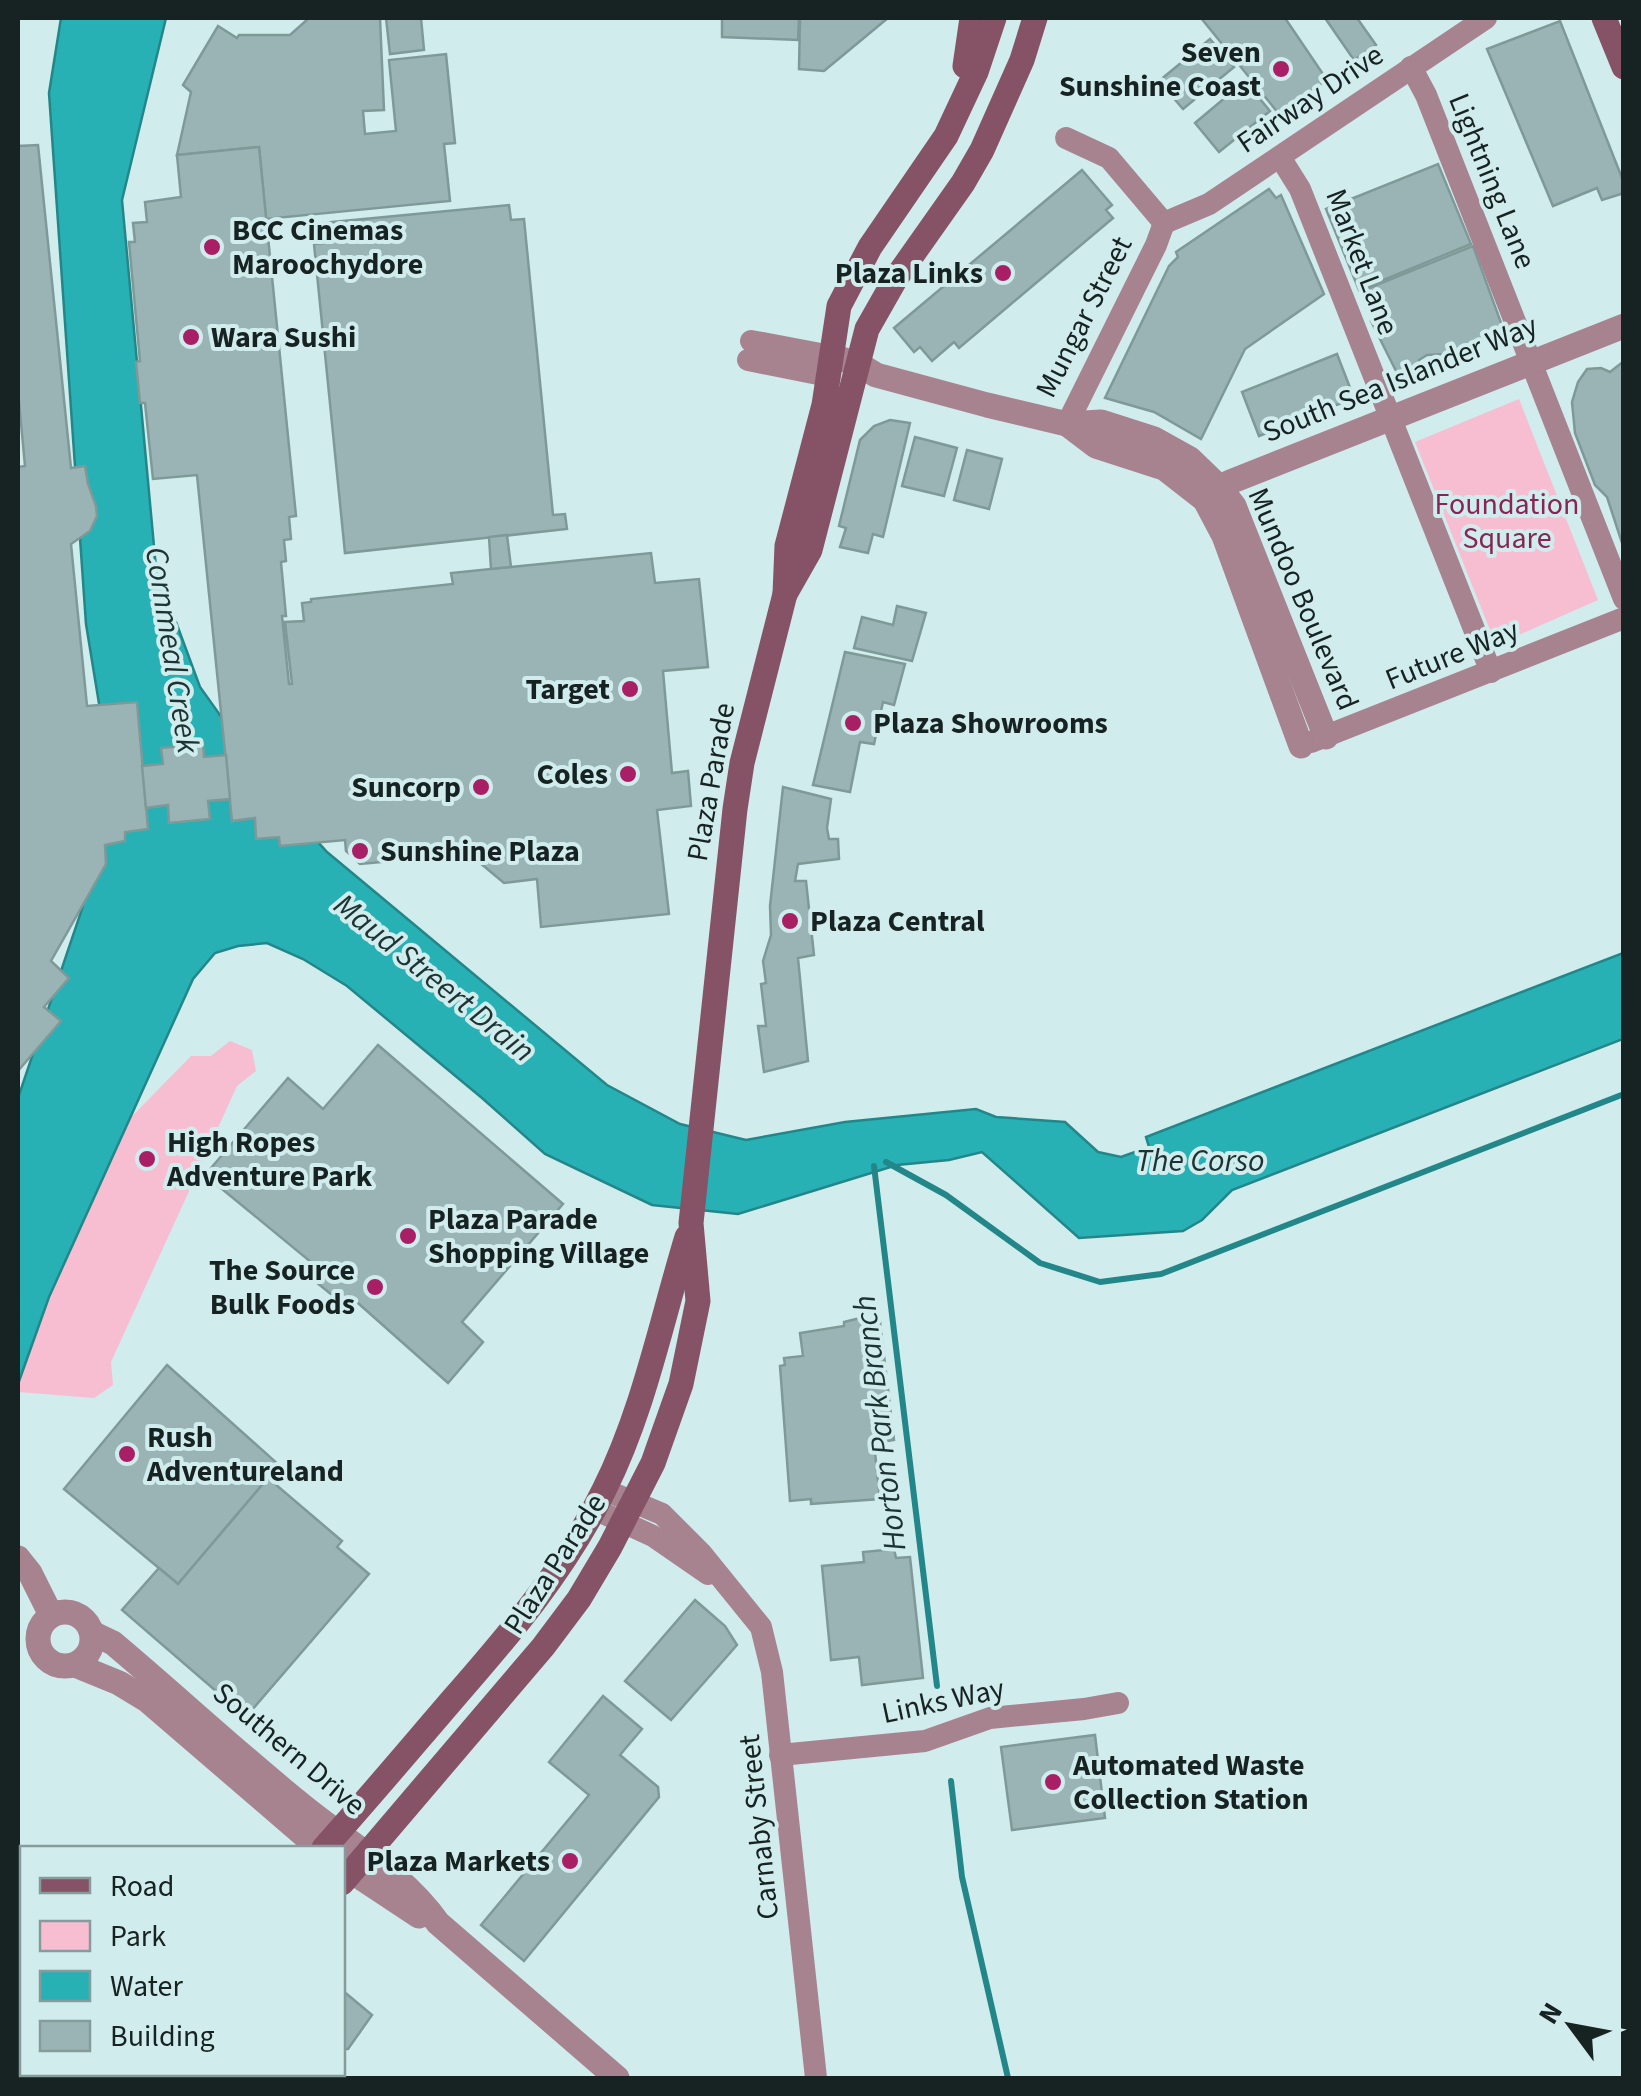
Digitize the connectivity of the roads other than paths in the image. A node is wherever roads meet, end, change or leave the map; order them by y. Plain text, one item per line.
1 (972, 18) edge
2 (994, 18) edge
3 (1035, 18) edge
4 (1486, 18) edge
5 (1604, 18) edge
6 (1411, 66) junction
7 (1624, 68) edge
8 (954, 120) junction
9 (1066, 138) dead end
10 (1280, 158) junction
11 (1164, 222) junction
12 (1624, 326) edge
13 (750, 350) dead end
14 (1531, 362) junction
15 (830, 366) junction
16 (863, 372) junction
17 (1391, 418) junction
18 (1067, 424) junction
19 (1213, 494) junction
20 (786, 594) junction
21 (1624, 599) edge
22 (1624, 618) edge
23 (1491, 672) junction
24 (1326, 736) junction
25 (1301, 746) joint
26 (691, 1223) junction
27 (600, 1499) junction
28 (628, 1514) junction
29 (18, 1558) edge
30 (51, 1615) junction
31 (92, 1633) junction
32 (76, 1664) junction
33 (1118, 1702) dead end
34 (780, 1755) junction
35 (327, 1843) edge
36 (351, 1869) edge
37 (617, 2078) edge
38 (816, 2078) edge

1 - 8 main road
2 - 8 main road, Plaza Parade
3 - 16 main road, Plaza Parade
4 - 6 street, Fairway Drive
5 - 7 main road
6 - 10 street, Fairway Drive
6 - 14 street, Lightning Lane
8 - 15 main road, Plaza Parade
9 - 11 street
10 - 11 street, Fairway Drive
10 - 17 street, Market Lane
11 - 18 street, Mungar Street
12 - 14 street, South Sea Islander Way
13 - 15 street, Mungar Street
14 - 17 street, South Sea Islander Way
14 - 21 street, Lightning Lane
15 - 16 street, Mungar Street
15 - 20 main road, Plaza Parade
16 - 18 street, Mungar Street
16 - 20 main road, Plaza Parade
17 - 19 street, South Sea Islander Way
17 - 23 street, Market Lane
18 - 19 street, Mundoo Boulevard
19 - 24 street, Mundoo Boulevard
19 - 25 street, Mundoo Boulevard
20 - 26 main road, Plaza Parade
22 - 23 street, Future Way
23 - 24 street, Future Way
24 - 25 street, Future Way
26 - 27 main road, Plaza Parade
26 - 28 main road, Plaza Parade
27 - 28 street, Carnaby Street
27 - 35 main road, Plaza Parade
28 - 34 street, Carnaby Street
28 - 36 main road, Plaza Parade
29 - 30 street
30 - 31 street
30 - 32 street
31 - 32 street
31 - 35 street, Southern Drive
32 - 35 street, Southern Drive
33 - 34 street, Links Way
34 - 38 street, Carnaby Street
36 - 37 street, Southern Drive

